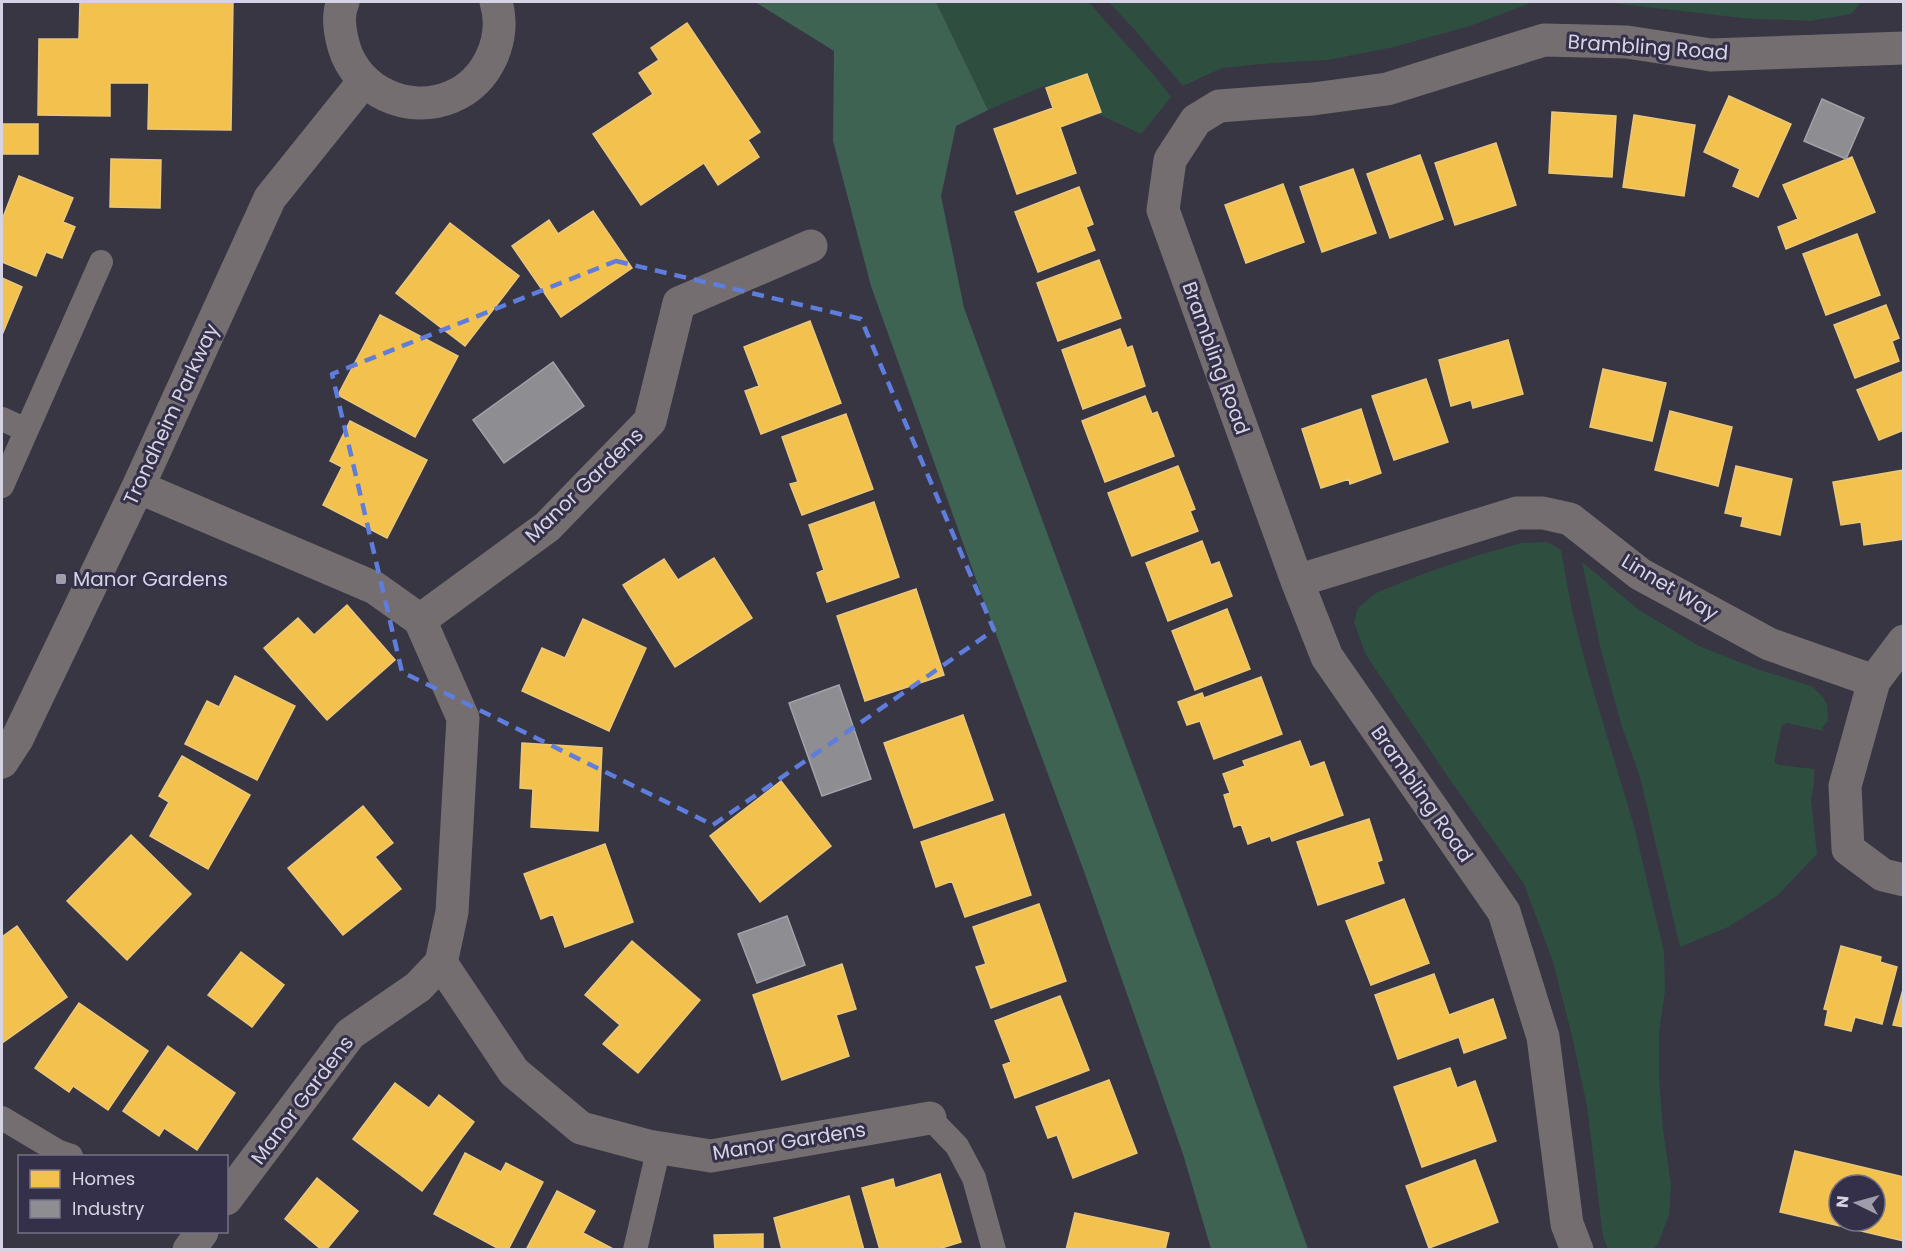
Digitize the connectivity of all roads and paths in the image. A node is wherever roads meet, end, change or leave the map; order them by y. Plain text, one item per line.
1 (343, 2) edge
2 (496, 2) edge
3 (1904, 48) edge
4 (364, 81) junction
5 (811, 246) dead end
6 (101, 262) dead end
7 (2, 419) edge
8 (26, 430) junction
9 (2, 486) edge
10 (138, 487) junction
11 (1297, 581) junction
12 (420, 620) junction
13 (1904, 641) edge
14 (1874, 681) junction
15 (2, 762) edge
16 (1904, 880) edge
17 (441, 963) junction
18 (2, 1118) edge
19 (930, 1118) joint
20 (659, 1148) junction
21 (68, 1155) edge
22 (228, 1196) edge
23 (201, 1233) edge
24 (189, 1250) edge
25 (636, 1250) edge
26 (994, 1250) edge
27 (1577, 1250) edge

1 - 4 street
2 - 4 street
3 - 11 street, Brambling Road
4 - 10 street, Trondheim Parkway
5 - 12 street, Manor Gardens
6 - 8 lane
7 - 8 lane
8 - 9 lane
10 - 12 street
10 - 15 street, Trondheim Parkway
11 - 14 street, Linnet Way
11 - 27 street, Brambling Road
12 - 17 street
13 - 14 street
14 - 16 street
17 - 20 street, Manor Gardens
17 - 22 street, Manor Gardens
18 - 21 lane
19 - 20 street, Manor Gardens
19 - 26 lane
20 - 25 lane
23 - 24 street

